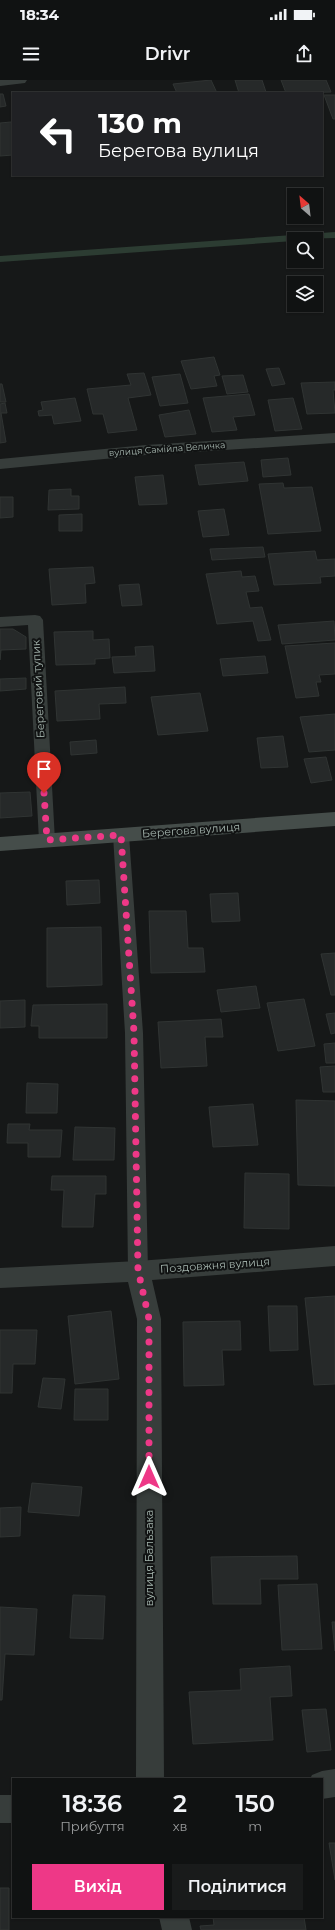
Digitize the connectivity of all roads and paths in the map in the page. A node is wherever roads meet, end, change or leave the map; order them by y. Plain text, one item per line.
1 (20, 80) edge
2 (0, 82) edge
3 (335, 438) edge
4 (0, 464) edge
5 (0, 622) edge
6 (335, 819) edge
7 (121, 835) junction
8 (47, 840) junction
9 (0, 844) edge
10 (335, 1256) edge
11 (138, 1270) junction
12 (0, 1278) edge
13 (150, 1778) edge
14 (335, 1783) edge
15 (323, 1785) edge
16 (0, 1809) edge
17 (12, 1809) edge
18 (174, 1918) edge
19 (177, 1930) edge

1 - 2 street
3 - 4 street, вулиця Самійла Величка
5 - 8 lane, Береговий тупик
6 - 7 street, Берегова вулиця
7 - 8 street, Берегова вулиця
7 - 11 lane, вулиця Бальзака
8 - 9 street, Берегова вулиця
10 - 11 street, Поздовжня вулиця
11 - 12 street, Поздовжня вулиця
11 - 13 street, вулиця Бальзака
14 - 15 street
16 - 17 street
18 - 19 street

